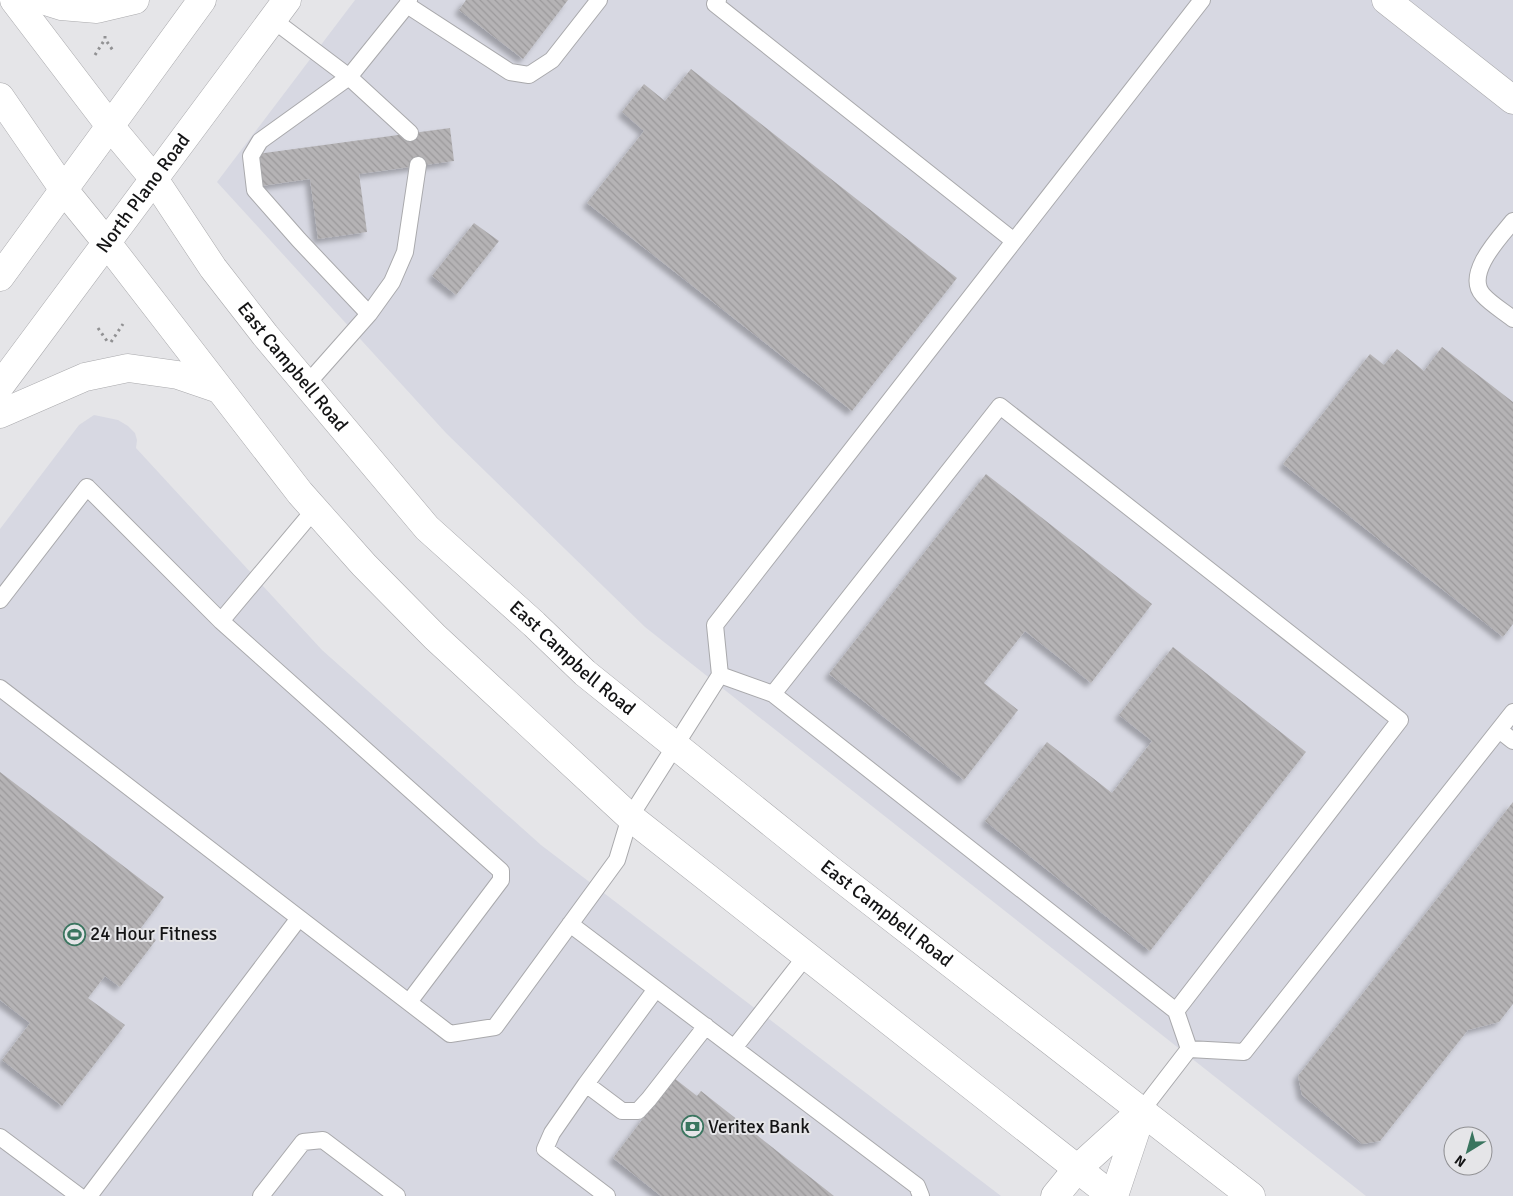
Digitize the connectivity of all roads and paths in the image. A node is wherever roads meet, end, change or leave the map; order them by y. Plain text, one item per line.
1 (14, 0) edge
2 (42, 0) edge
3 (135, 0) edge
4 (202, 0) edge
5 (599, 0) edge
6 (718, 0) edge
7 (1202, 0) edge
8 (1386, 0) edge
9 (408, 2) edge
10 (279, 10) edge
11 (114, 52) dead end
12 (95, 54) dead end
13 (349, 77) junction
14 (0, 97) edge
15 (1513, 100) edge
16 (110, 126) junction
17 (410, 133) dead end
18 (418, 165) dead end
19 (154, 179) junction
20 (64, 190) junction
21 (1513, 221) edge
22 (1014, 241) junction
23 (107, 242) junction
24 (0, 277) edge
25 (369, 314) junction
26 (1513, 319) edge
27 (123, 324) dead end
28 (98, 328) dead end
29 (306, 384) junction
30 (0, 386) edge
31 (219, 388) junction
32 (0, 414) edge
33 (315, 509) junction
34 (0, 600) edge
35 (221, 621) junction
36 (720, 675) junction
37 (0, 688) edge
38 (773, 694) junction
39 (1513, 712) edge
40 (1499, 730) junction
41 (1513, 742) edge
42 (675, 745) junction
43 (630, 817) junction
44 (299, 918) junction
45 (570, 924) junction
46 (806, 956) junction
47 (656, 989) junction
48 (409, 1002) junction
49 (1176, 1011) junction
50 (706, 1026) junction
51 (734, 1048) junction
52 (1189, 1049) junction
53 (586, 1084) junction
54 (1142, 1110) junction
55 (0, 1137) edge
56 (1077, 1169) junction
57 (79, 1196) edge
58 (89, 1196) edge
59 (261, 1196) edge
60 (397, 1196) edge
61 (607, 1196) edge
62 (921, 1196) edge
63 (1055, 1196) edge
64 (1113, 1196) edge
65 (1251, 1196) edge

1 - 16 main road, East Campbell Road
2 - 3 main road
4 - 16 main road
5 - 9 lane
6 - 22 lane
7 - 22 lane
8 - 15 main road
9 - 13 lane
10 - 13 lane
10 - 19 main road, North Plano Road
11 - 12 path
13 - 17 lane
13 - 25 lane
14 - 20 main road
16 - 19 main road, East Campbell Road
16 - 20 main road
18 - 25 lane
19 - 23 main road, North Plano Road
19 - 29 main road, East Campbell Road
20 - 23 main road
20 - 24 main road
21 - 26 lane
22 - 36 lane
23 - 30 main road, North Plano Road
23 - 31 main road
25 - 29 lane
27 - 28 path
29 - 42 main road, East Campbell Road
31 - 32 main road
31 - 33 main road
33 - 35 lane
33 - 43 main road
34 - 35 lane
35 - 48 lane
36 - 38 lane
36 - 42 lane
37 - 44 lane
38 - 49 lane
38 - 49 lane
39 - 40 lane
40 - 41 lane
40 - 52 lane
42 - 43 lane
42 - 54 main road, East Campbell Road
43 - 45 lane
43 - 46 main road
44 - 48 lane
44 - 58 lane
45 - 47 lane
45 - 48 lane
46 - 51 lane
46 - 56 main road
47 - 50 lane
47 - 53 lane
49 - 52 lane
50 - 51 lane
50 - 53 lane
51 - 62 lane
52 - 54 lane
53 - 61 lane
54 - 56 main road
54 - 64 main road
54 - 65 main road, East Campbell Road
55 - 57 lane
56 - 63 main road
56 - 64 main road
59 - 60 lane

